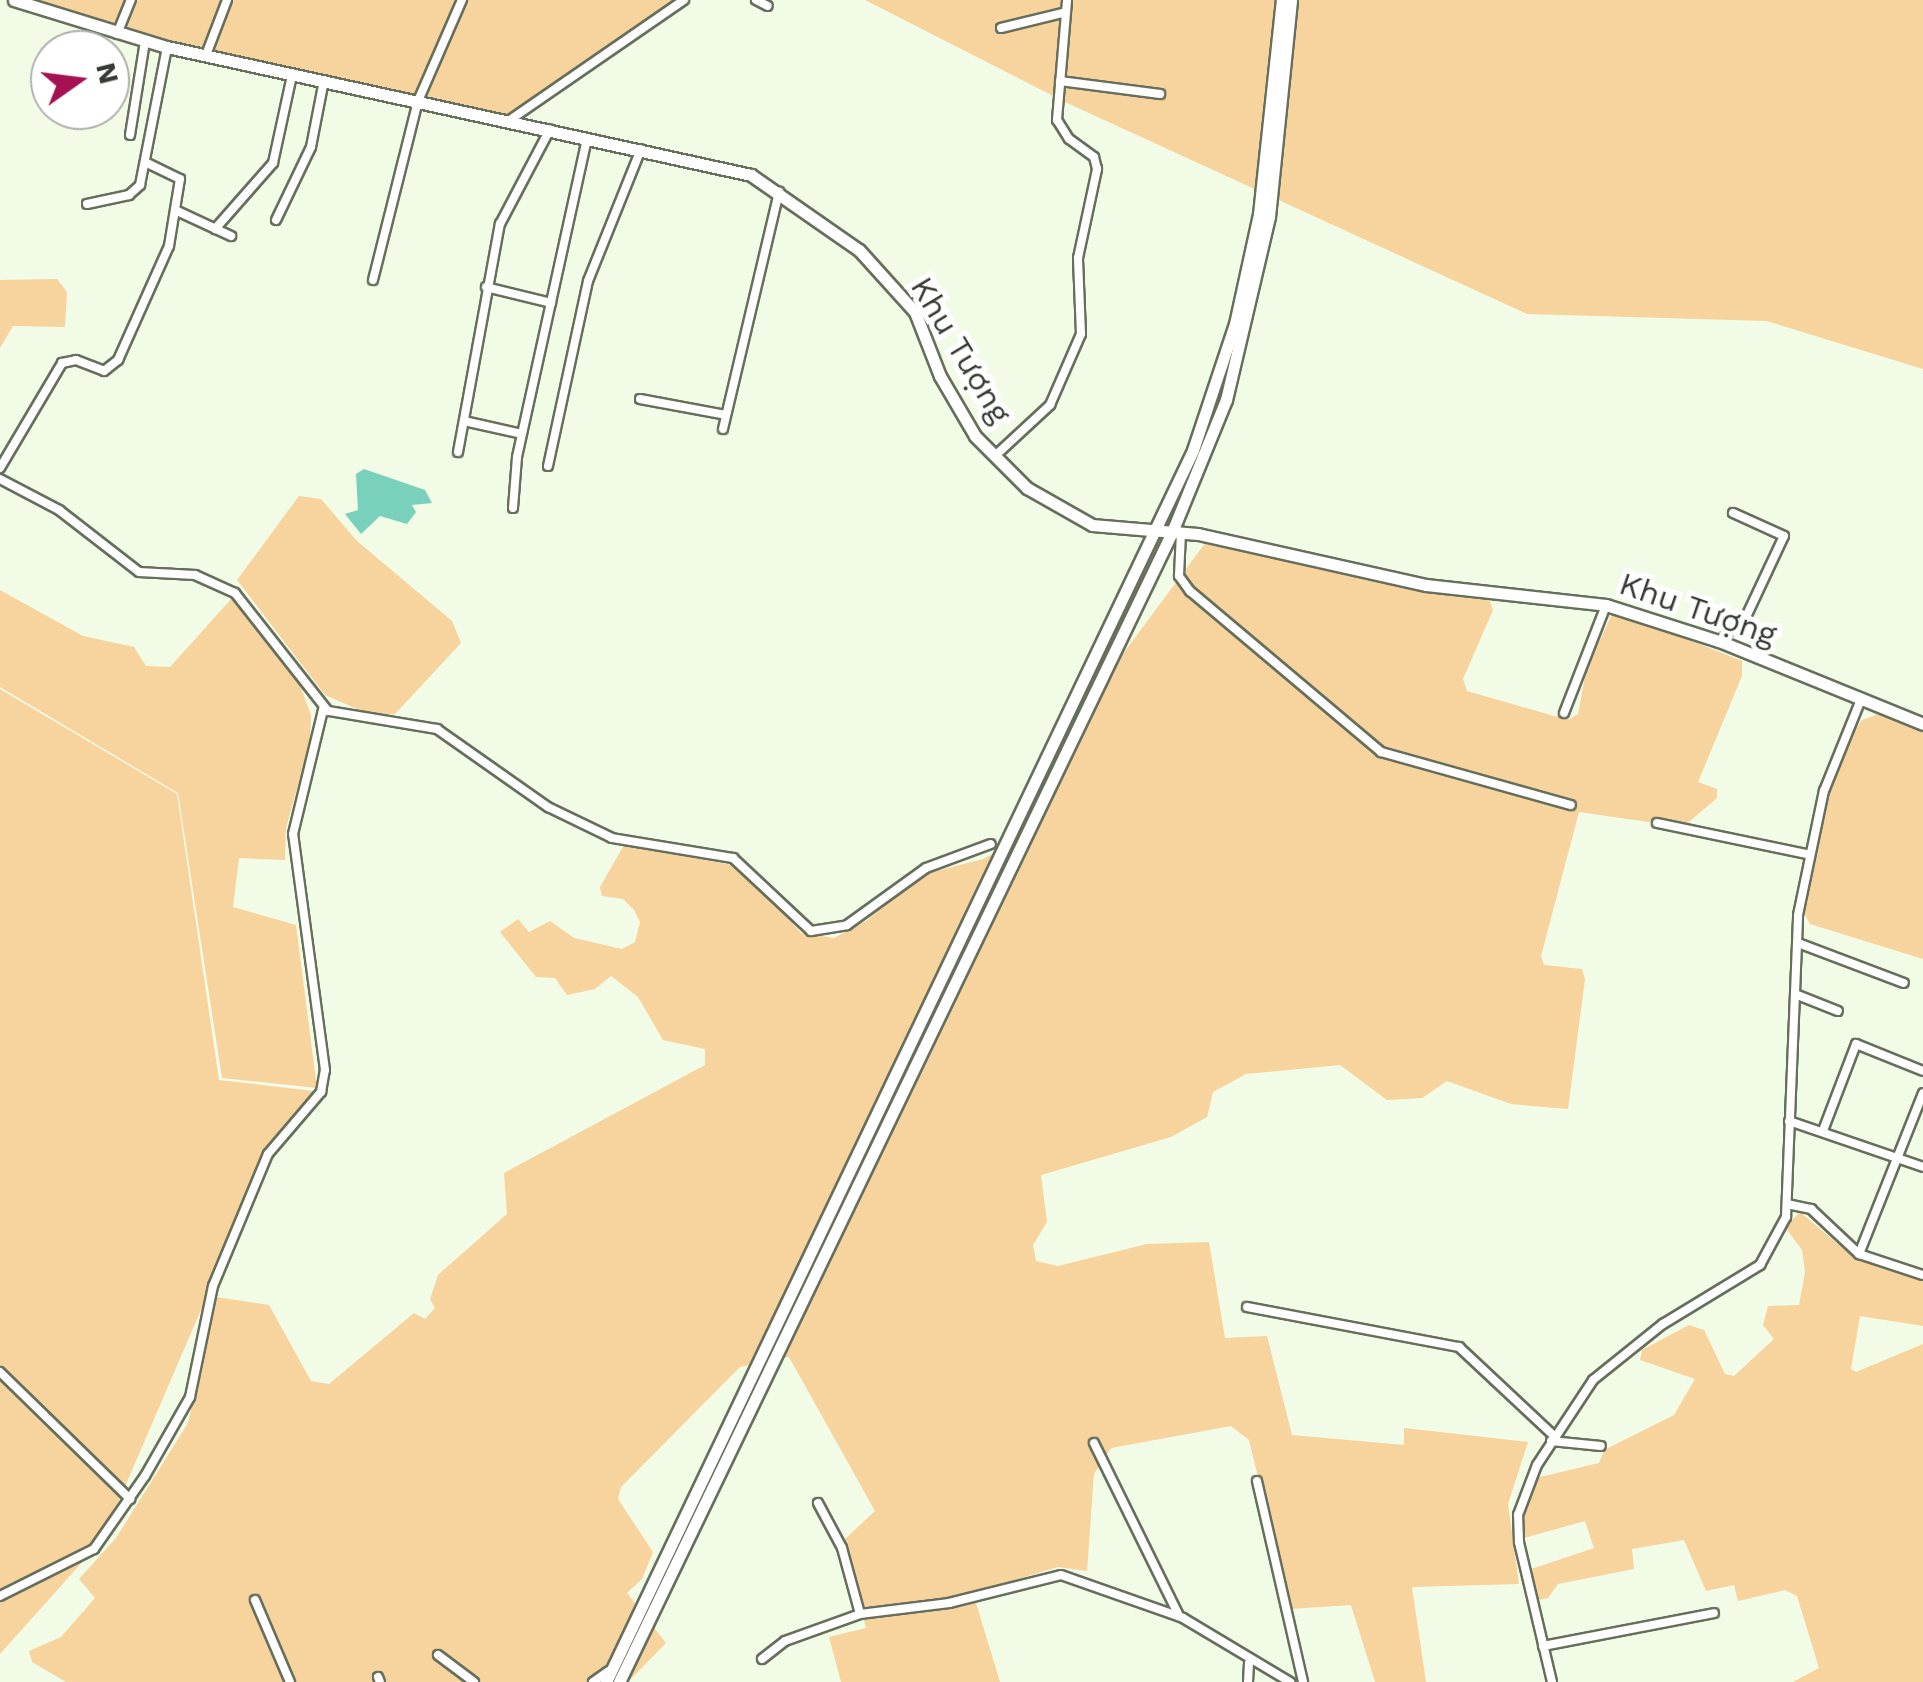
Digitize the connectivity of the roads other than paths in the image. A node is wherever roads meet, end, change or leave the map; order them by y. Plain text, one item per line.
1 (14, 0) edge
2 (131, 0) edge
3 (227, 0) edge
4 (462, 0) edge
5 (684, 0) edge
6 (756, 0) edge
7 (1066, 0) edge
8 (1282, 0) edge
9 (1291, 0) edge
10 (768, 6) dead end
11 (1066, 12) junction
12 (1001, 28) dead end
13 (104, 30) edge
14 (118, 30) edge
15 (130, 38) edge
16 (145, 42) junction
17 (167, 47) junction
18 (206, 55) junction
19 (292, 75) junction
20 (324, 80) junction
21 (1060, 81) junction
22 (1160, 94) dead end
23 (418, 101) junction
24 (508, 122) junction
25 (550, 129) junction
26 (130, 135) dead end
27 (587, 140) junction
28 (641, 149) junction
29 (147, 163) junction
30 (779, 192) junction
31 (87, 204) dead end
32 (175, 210) junction
33 (276, 220) dead end
34 (216, 229) junction
35 (231, 236) dead end
36 (373, 280) dead end
37 (486, 287) junction
38 (551, 303) junction
39 (640, 399) dead end
40 (726, 415) junction
41 (464, 421) junction
42 (723, 429) dead end
43 (522, 434) junction
44 (458, 452) dead end
45 (996, 455) junction
46 (548, 466) dead end
47 (0, 468) edge
48 (0, 480) edge
49 (513, 508) dead end
50 (1733, 513) dead end
51 (1171, 532) junction
52 (1606, 605) junction
53 (1719, 642) junction
54 (1860, 702) junction
55 (328, 711) junction
56 (1564, 713) dead end
57 (1921, 721) edge
58 (1571, 806) dead end
59 (1657, 823) dead end
60 (991, 844) dead end
61 (1807, 854) junction
62 (1798, 943) junction
63 (1904, 983) dead end
64 (1795, 994) junction
65 (1838, 1011) dead end
66 (1923, 1071) edge
67 (1923, 1093) edge
68 (1789, 1120) junction
69 (1824, 1128) junction
70 (1899, 1158) junction
71 (1923, 1166) edge
72 (1787, 1204) junction
73 (1859, 1254) junction
74 (1923, 1275) edge
75 (1247, 1307) dead end
76 (0, 1372) edge
77 (1553, 1438) junction
78 (1094, 1443) dead end
79 (1601, 1446) dead end
80 (1257, 1481) dead end
81 (130, 1500) junction
82 (818, 1503) dead end
83 (0, 1596) edge
84 (255, 1600) dead end
85 (1714, 1613) dead end
86 (860, 1614) junction
87 (1178, 1616) junction
88 (1543, 1646) junction
89 (438, 1655) dead end
90 (762, 1659) dead end
91 (1249, 1663) junction
92 (613, 1668) junction
93 (288, 1681) edge
94 (474, 1682) edge
95 (593, 1682) edge
96 (606, 1682) edge
97 (619, 1682) edge
98 (1248, 1682) edge
99 (1290, 1682) edge
100 (1303, 1682) edge
101 (1552, 1682) edge

1 - 13 main road, Khu Tượng
2 - 14 street
3 - 18 street
4 - 23 street
5 - 24 street
6 - 10 street
7 - 11 street
8 - 51 main road
9 - 51 main road
11 - 12 street
11 - 21 street
15 - 16 main road, Khu Tượng
16 - 17 main road, Khu Tượng
16 - 26 street
17 - 18 main road, Khu Tượng
17 - 29 street
18 - 19 main road, Khu Tượng
19 - 20 main road, Khu Tượng
19 - 34 street
20 - 23 main road, Khu Tượng
20 - 33 street
21 - 22 street
21 - 45 street
23 - 24 main road, Khu Tượng
23 - 36 street
24 - 25 main road, Khu Tượng
25 - 27 main road, Khu Tượng
25 - 37 street
27 - 28 main road, Khu Tượng
27 - 38 street
28 - 30 main road, Khu Tượng
28 - 46 street
29 - 31 street
29 - 32 street
30 - 40 street
30 - 45 main road, Khu Tượng
32 - 34 street
32 - 47 street
34 - 35 street
37 - 38 street
37 - 41 street
38 - 43 street
39 - 40 street
40 - 42 street
41 - 43 street
41 - 44 street
43 - 49 street
45 - 51 main road, Khu Tượng
48 - 55 street
50 - 53 street
51 - 52 main road, Khu Tượng
51 - 58 street
51 - 92 main road
51 - 97 main road
52 - 53 main road, Khu Tượng
52 - 56 street
53 - 54 main road, Khu Tượng
54 - 57 main road, Khu Tượng
54 - 61 street
55 - 60 street
55 - 81 street
59 - 61 street
61 - 62 street
62 - 63 street
62 - 64 street
64 - 65 street
64 - 68 street
66 - 69 street
67 - 70 street
68 - 69 street
68 - 72 street
69 - 70 street
70 - 71 street
70 - 73 street
72 - 73 street
72 - 77 street
73 - 74 street
75 - 77 street
76 - 81 street
77 - 79 street
77 - 88 street
78 - 87 street
80 - 100 street
81 - 83 street
82 - 86 street
84 - 93 street
85 - 88 street
86 - 87 street
86 - 90 street
87 - 91 street
88 - 101 street
89 - 94 street
91 - 98 street
91 - 99 street
92 - 95 street
92 - 96 main road

